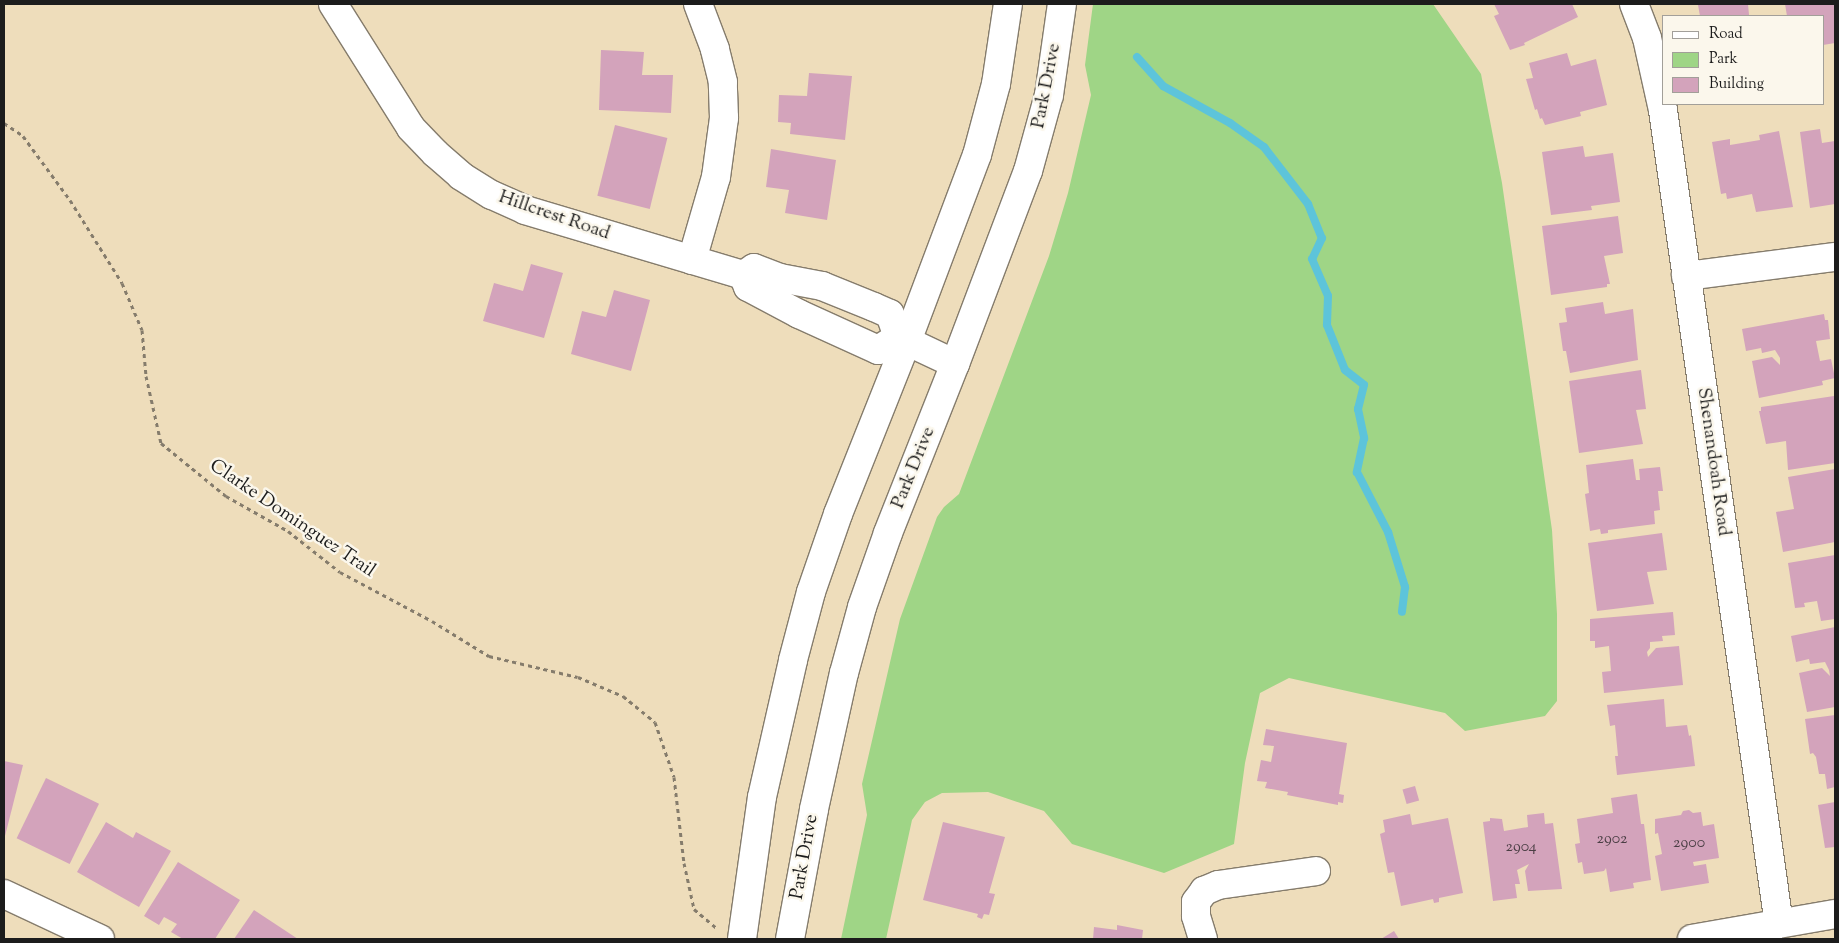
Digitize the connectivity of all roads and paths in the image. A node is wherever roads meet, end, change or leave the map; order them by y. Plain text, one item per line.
1 (333, 4) edge
2 (698, 4) edge
3 (1008, 4) edge
4 (1062, 4) edge
5 (1634, 4) edge
6 (4, 122) edge
7 (1835, 257) edge
8 (692, 260) junction
9 (743, 276) junction
10 (1686, 276) junction
11 (810, 284) junction
12 (798, 313) junction
13 (903, 339) junction
14 (956, 364) junction
15 (1316, 870) dead end
16 (4, 894) edge
17 (1835, 914) edge
18 (1779, 924) junction
19 (733, 935) edge
20 (100, 939) edge
21 (790, 939) edge
22 (1203, 939) edge
23 (1692, 939) edge

1 - 8 street, Hillcrest Road
2 - 8 street
3 - 13 street
4 - 14 street, Park Drive
5 - 10 street, Shenandoah Road
6 - 19 path, Clarke Dominguez Trail
7 - 10 street
8 - 9 street, Hillcrest Road
9 - 11 street, Hillcrest Road
9 - 12 street, Hillcrest Road
10 - 18 street, Shenandoah Road
11 - 12 street
11 - 13 street, Hillcrest Road
12 - 13 street, Hillcrest Road
13 - 14 street
13 - 19 street
14 - 21 street, Park Drive
15 - 22 street
16 - 20 street
17 - 18 street
18 - 23 street

